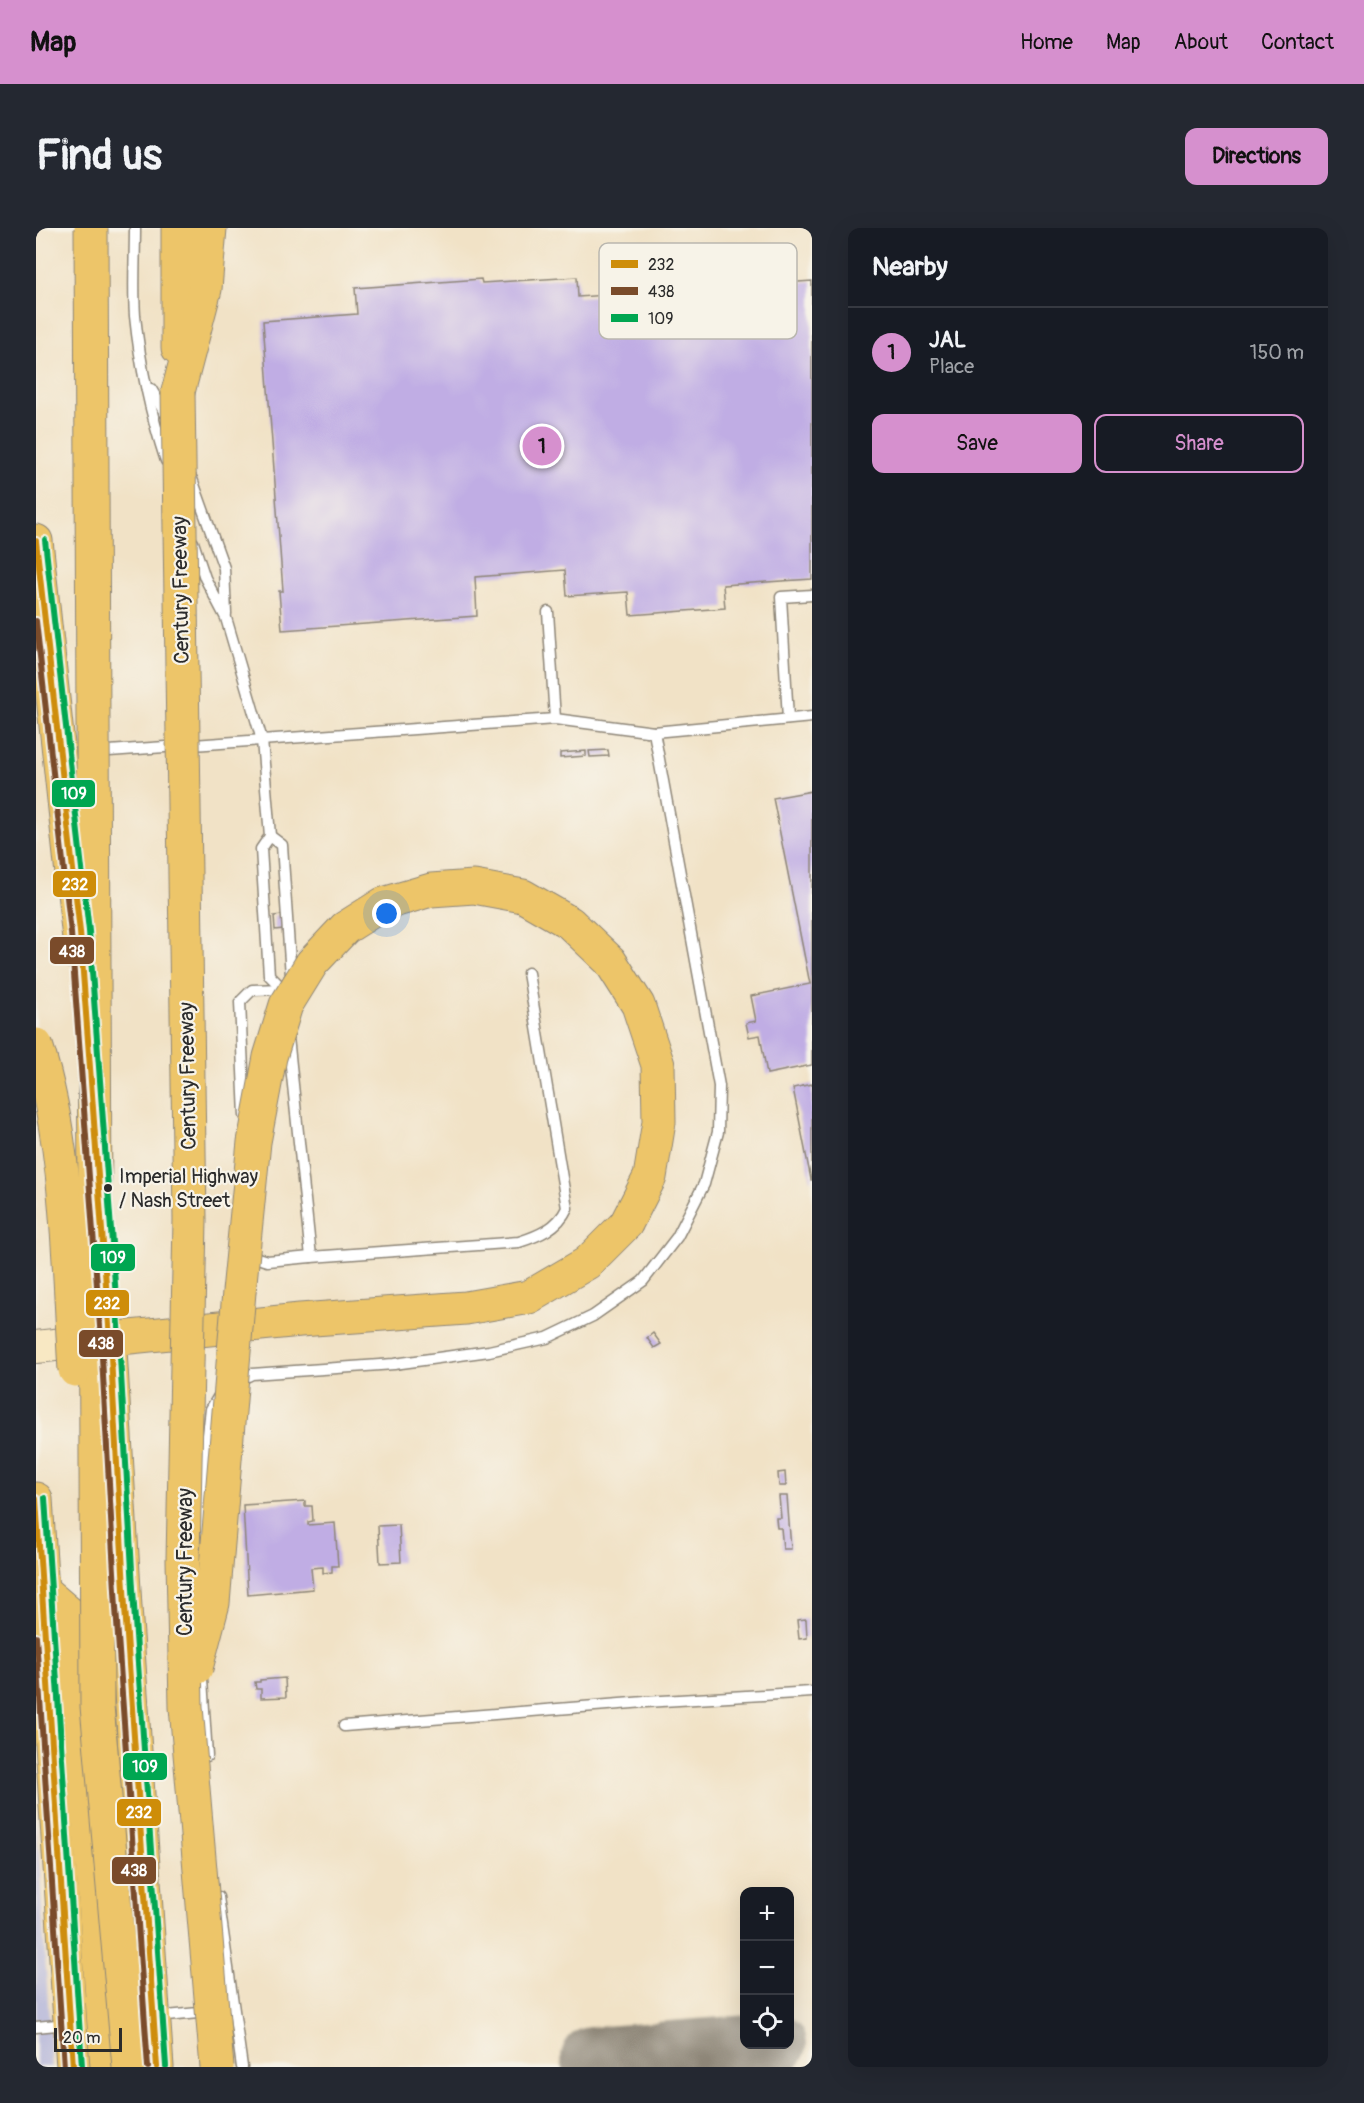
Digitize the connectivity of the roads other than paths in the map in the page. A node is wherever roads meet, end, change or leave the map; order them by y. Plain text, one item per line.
1 (91, 228) edge
2 (135, 228) edge
3 (177, 228) edge
4 (210, 228) edge
5 (145, 379) junction
6 (178, 392) junction
7 (36, 542) edge
8 (812, 595) edge
9 (548, 612) dead end
10 (226, 618) junction
11 (812, 717) edge
12 (555, 719) junction
13 (788, 719) junction
14 (654, 732) junction
15 (262, 740) junction
16 (59, 754) junction
17 (270, 836) junction
18 (528, 973) dead end
19 (283, 989) junction
20 (36, 1045) edge
21 (311, 1257) junction
22 (110, 1339) junction
23 (36, 1347) edge
24 (36, 1499) edge
25 (202, 1558) dead end
26 (38, 1589) edge
27 (201, 1603) dead end
28 (812, 1692) edge
29 (97, 1706) junction
30 (186, 1707) junction
31 (344, 1726) dead end
32 (207, 1770) dead end
33 (46, 1805) edge
34 (217, 1888) dead end
35 (234, 2010) junction
36 (153, 2018) junction
37 (70, 2024) junction
38 (36, 2027) edge
39 (73, 2067) edge
40 (107, 2067) edge
41 (129, 2067) edge
42 (157, 2067) edge
43 (217, 2067) edge
44 (242, 2067) edge

1 - 29 main road, bridge
2 - 5 lane
3 - 6 main road, Century Freeway
4 - 6 main road
5 - 10 lane
5 - 10 lane
6 - 30 main road, Century Freeway, bridge
7 - 16 main road
8 - 13 lane
9 - 12 lane
10 - 15 lane
11 - 13 lane
12 - 14 lane
12 - 15 lane
13 - 14 lane
14 - 25 lane
15 - 16 lane
15 - 17 lane
16 - 22 main road
17 - 19 lane
17 - 19 lane
18 - 21 lane
19 - 21 lane
19 - 21 lane
20 - 29 main road, bridge
22 - 23 street
22 - 30 main road, bridge
22 - 36 main road
24 - 26 main road
26 - 33 main road
26 - 40 main road
27 - 32 lane
28 - 31 lane
29 - 41 main road, bridge
30 - 43 main road, Century Freeway, bridge
33 - 37 main road
34 - 35 lane
35 - 36 lane
35 - 44 lane
36 - 42 main road
37 - 38 lane
37 - 39 main road

